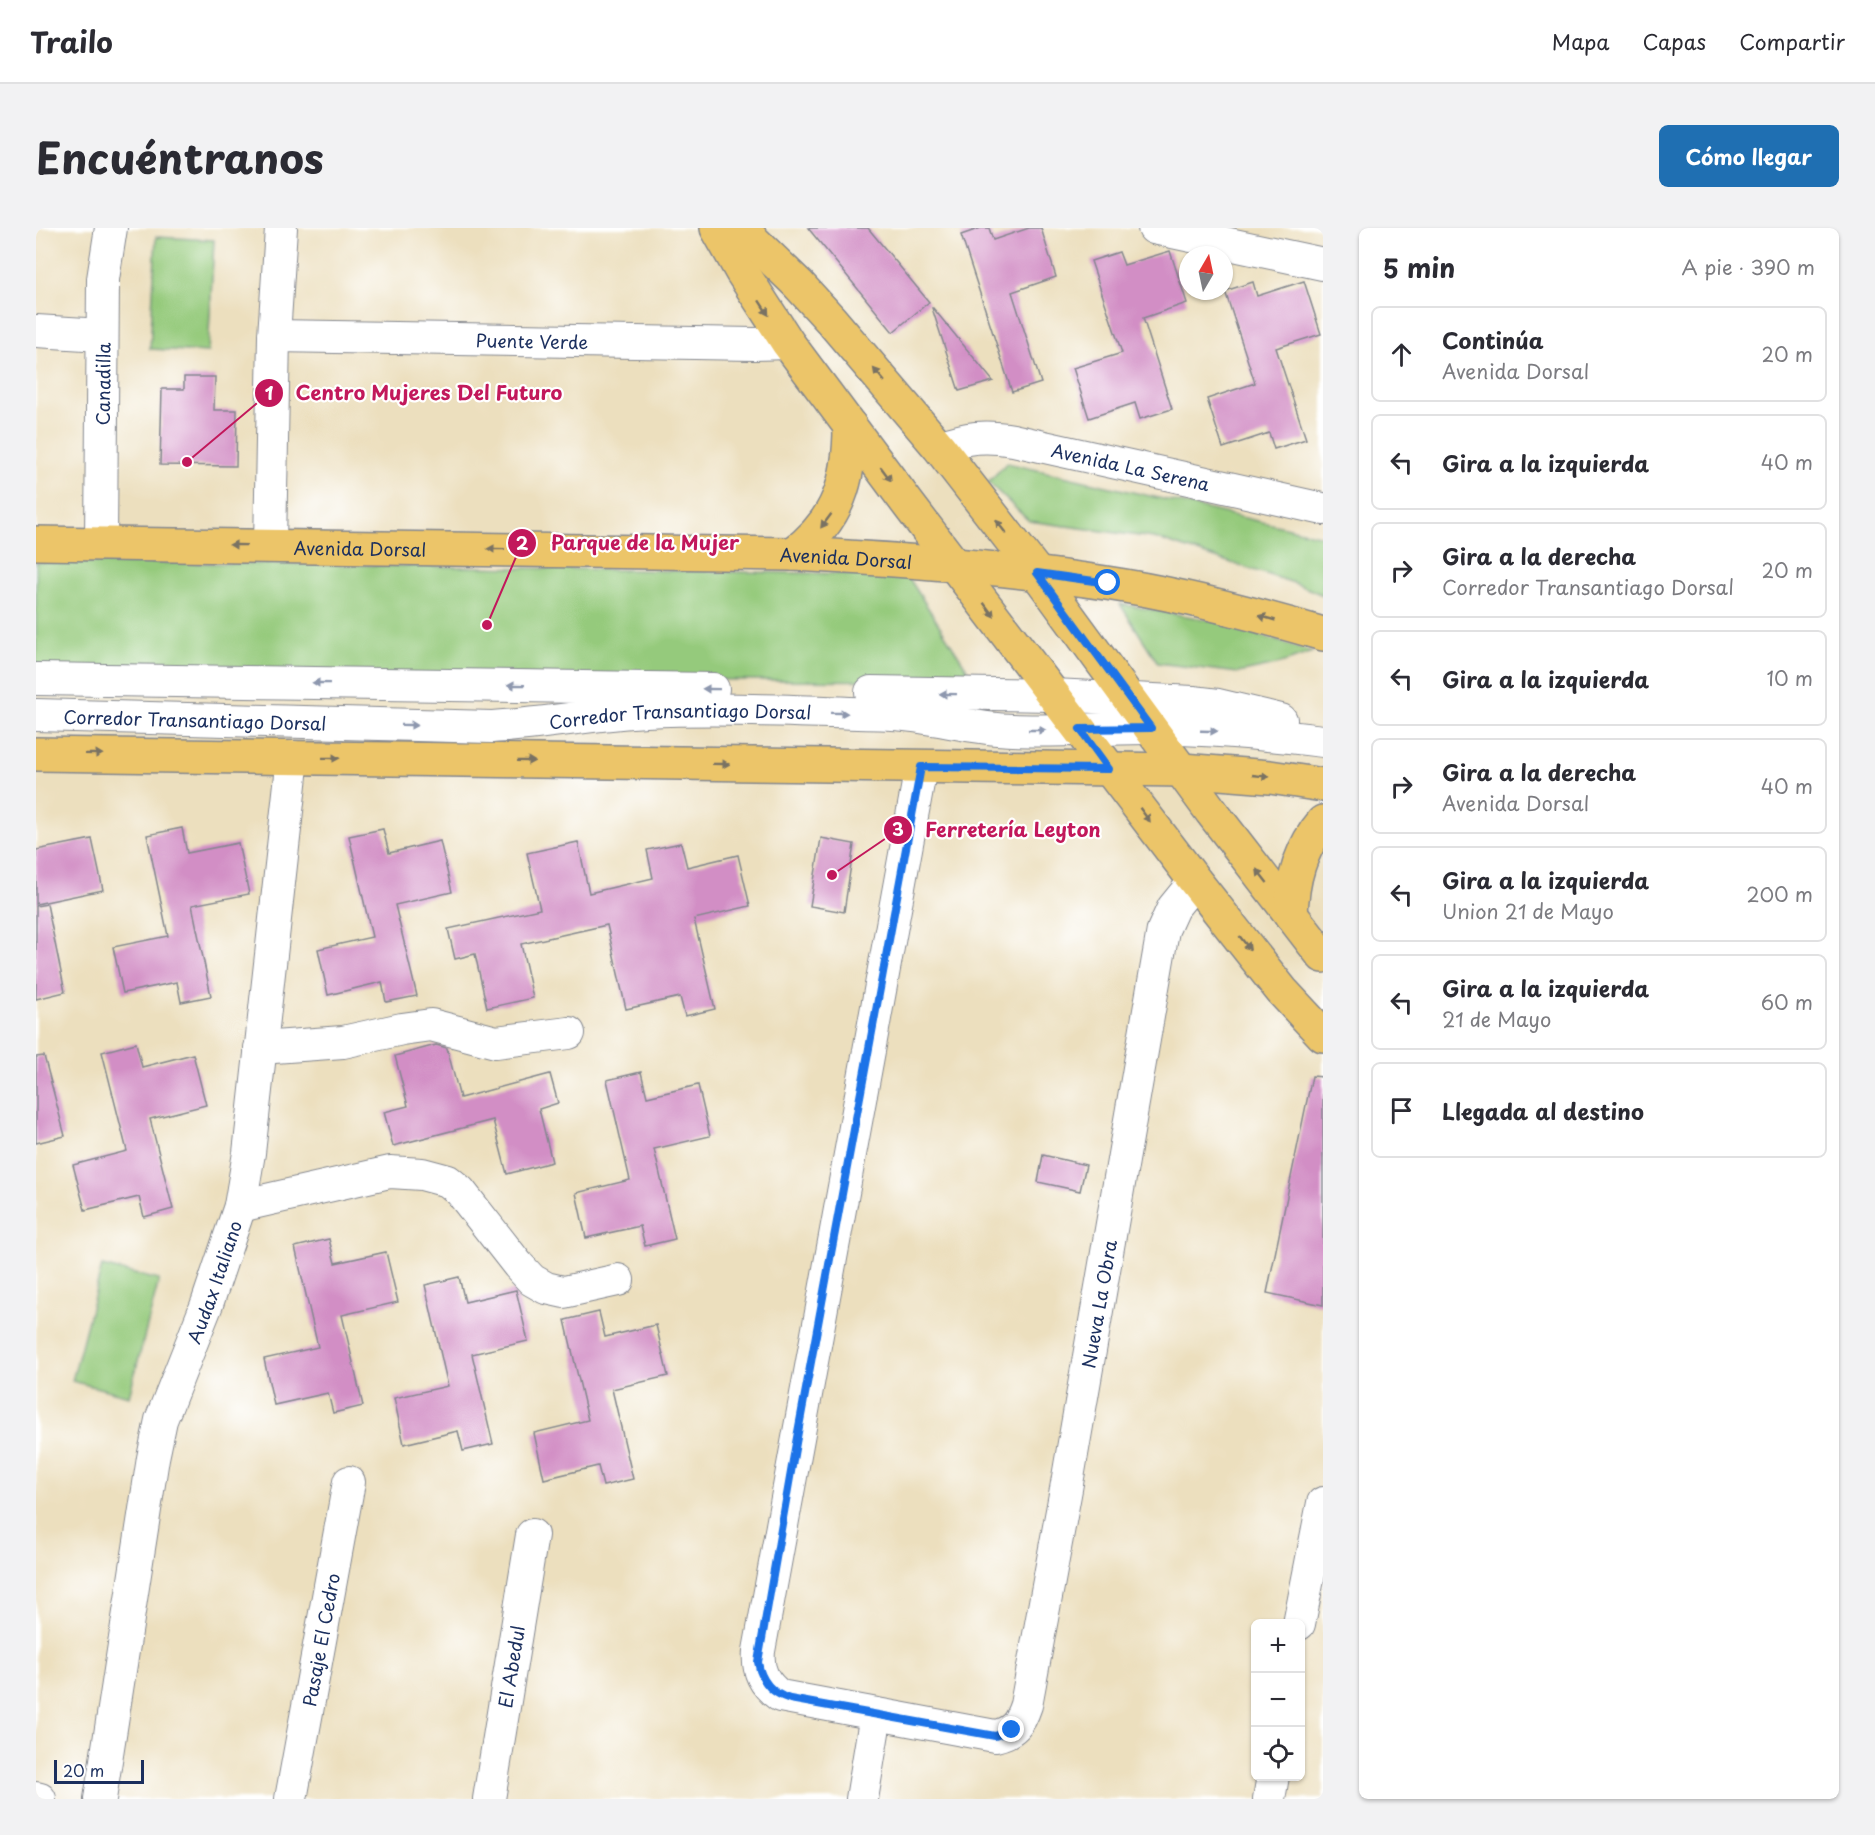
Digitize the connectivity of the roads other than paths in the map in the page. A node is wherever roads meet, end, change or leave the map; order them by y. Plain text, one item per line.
1 (111, 228) edge
2 (281, 228) edge
3 (717, 228) edge
4 (740, 228) edge
5 (1154, 228) edge
6 (1226, 236) edge
7 (1323, 264) edge
8 (36, 332) edge
9 (102, 334) junction
10 (274, 336) junction
11 (788, 343) junction
12 (850, 426) junction
13 (939, 447) junction
14 (1323, 508) edge
15 (101, 542) junction
16 (36, 543) edge
17 (270, 545) junction
18 (793, 554) junction
19 (953, 563) junction
20 (1037, 573) junction
21 (1323, 634) edge
22 (36, 679) edge
23 (1054, 695) junction
24 (1128, 698) junction
25 (36, 716) edge
26 (1323, 724) edge
27 (1151, 728) junction
28 (1080, 729) junction
29 (1323, 741) edge
30 (36, 753) edge
31 (293, 757) junction
32 (921, 767) junction
33 (1109, 769) junction
34 (1182, 771) junction
35 (1323, 785) edge
36 (1323, 822) edge
37 (1195, 881) junction
38 (1291, 915) junction
39 (1323, 956) edge
40 (569, 1033) dead end
41 (1323, 1035) edge
42 (260, 1048) junction
43 (240, 1206) junction
44 (618, 1280) dead end
45 (349, 1482) dead end
46 (1323, 1503) edge
47 (532, 1534) dead end
48 (1308, 1615) edge
49 (876, 1714) junction
50 (1272, 1781) edge
51 (36, 1798) edge
52 (40, 1799) edge
53 (100, 1799) edge
54 (291, 1799) edge
55 (489, 1799) edge
56 (862, 1799) edge
57 (1269, 1799) edge

1 - 9 street, Canadilla
2 - 10 street
3 -> 11 main road
13 -> 4 main road
5 - 6 street
6 - 7 street
8 - 9 street
9 - 15 street, Canadilla
10 - 11 street, Puente Verde
10 - 17 street
11 - 12 main road
12 -> 18 main road
12 -> 19 main road
13 - 14 street, Avenida La Serena
20 -> 13 main road
15 - 16 main road, Avenida Dorsal
17 -> 15 main road, Avenida Dorsal
18 -> 17 main road, Avenida Dorsal
18 - 19 main road, Avenida Dorsal
19 - 20 main road, Avenida Dorsal
19 -> 23 main road
21 -> 20 main road, Avenida Dorsal
20 - 24 main road
23 -> 22 street, Corredor Transantiago Dorsal
23 - 24 street, Corredor Transantiago Dorsal
23 - 28 main road
24 - 26 street, Corredor Transantiago Dorsal
24 - 27 main road
25 -> 28 street, Corredor Transantiago Dorsal
27 - 28 street, Corredor Transantiago Dorsal
27 -> 29 street, Corredor Transantiago Dorsal
27 - 34 main road
28 - 33 main road
30 -> 31 main road
31 -> 32 main road
31 - 42 street, Audax Italiano
32 - 33 main road
32 - 49 street
33 - 34 main road
33 -> 37 main road
34 -> 35 main road
38 -> 34 main road
36 - 38 main road
37 -> 41 main road
37 - 49 street, Nueva La Obra
38 - 39 main road
40 - 42 street
42 - 43 street, Audax Italiano
43 - 44 street
43 - 53 street, Audax Italiano
45 - 54 street, Pasaje El Cedro
46 - 48 street
47 - 55 street, El Abedul
49 - 56 street
50 - 57 street
51 - 52 street

